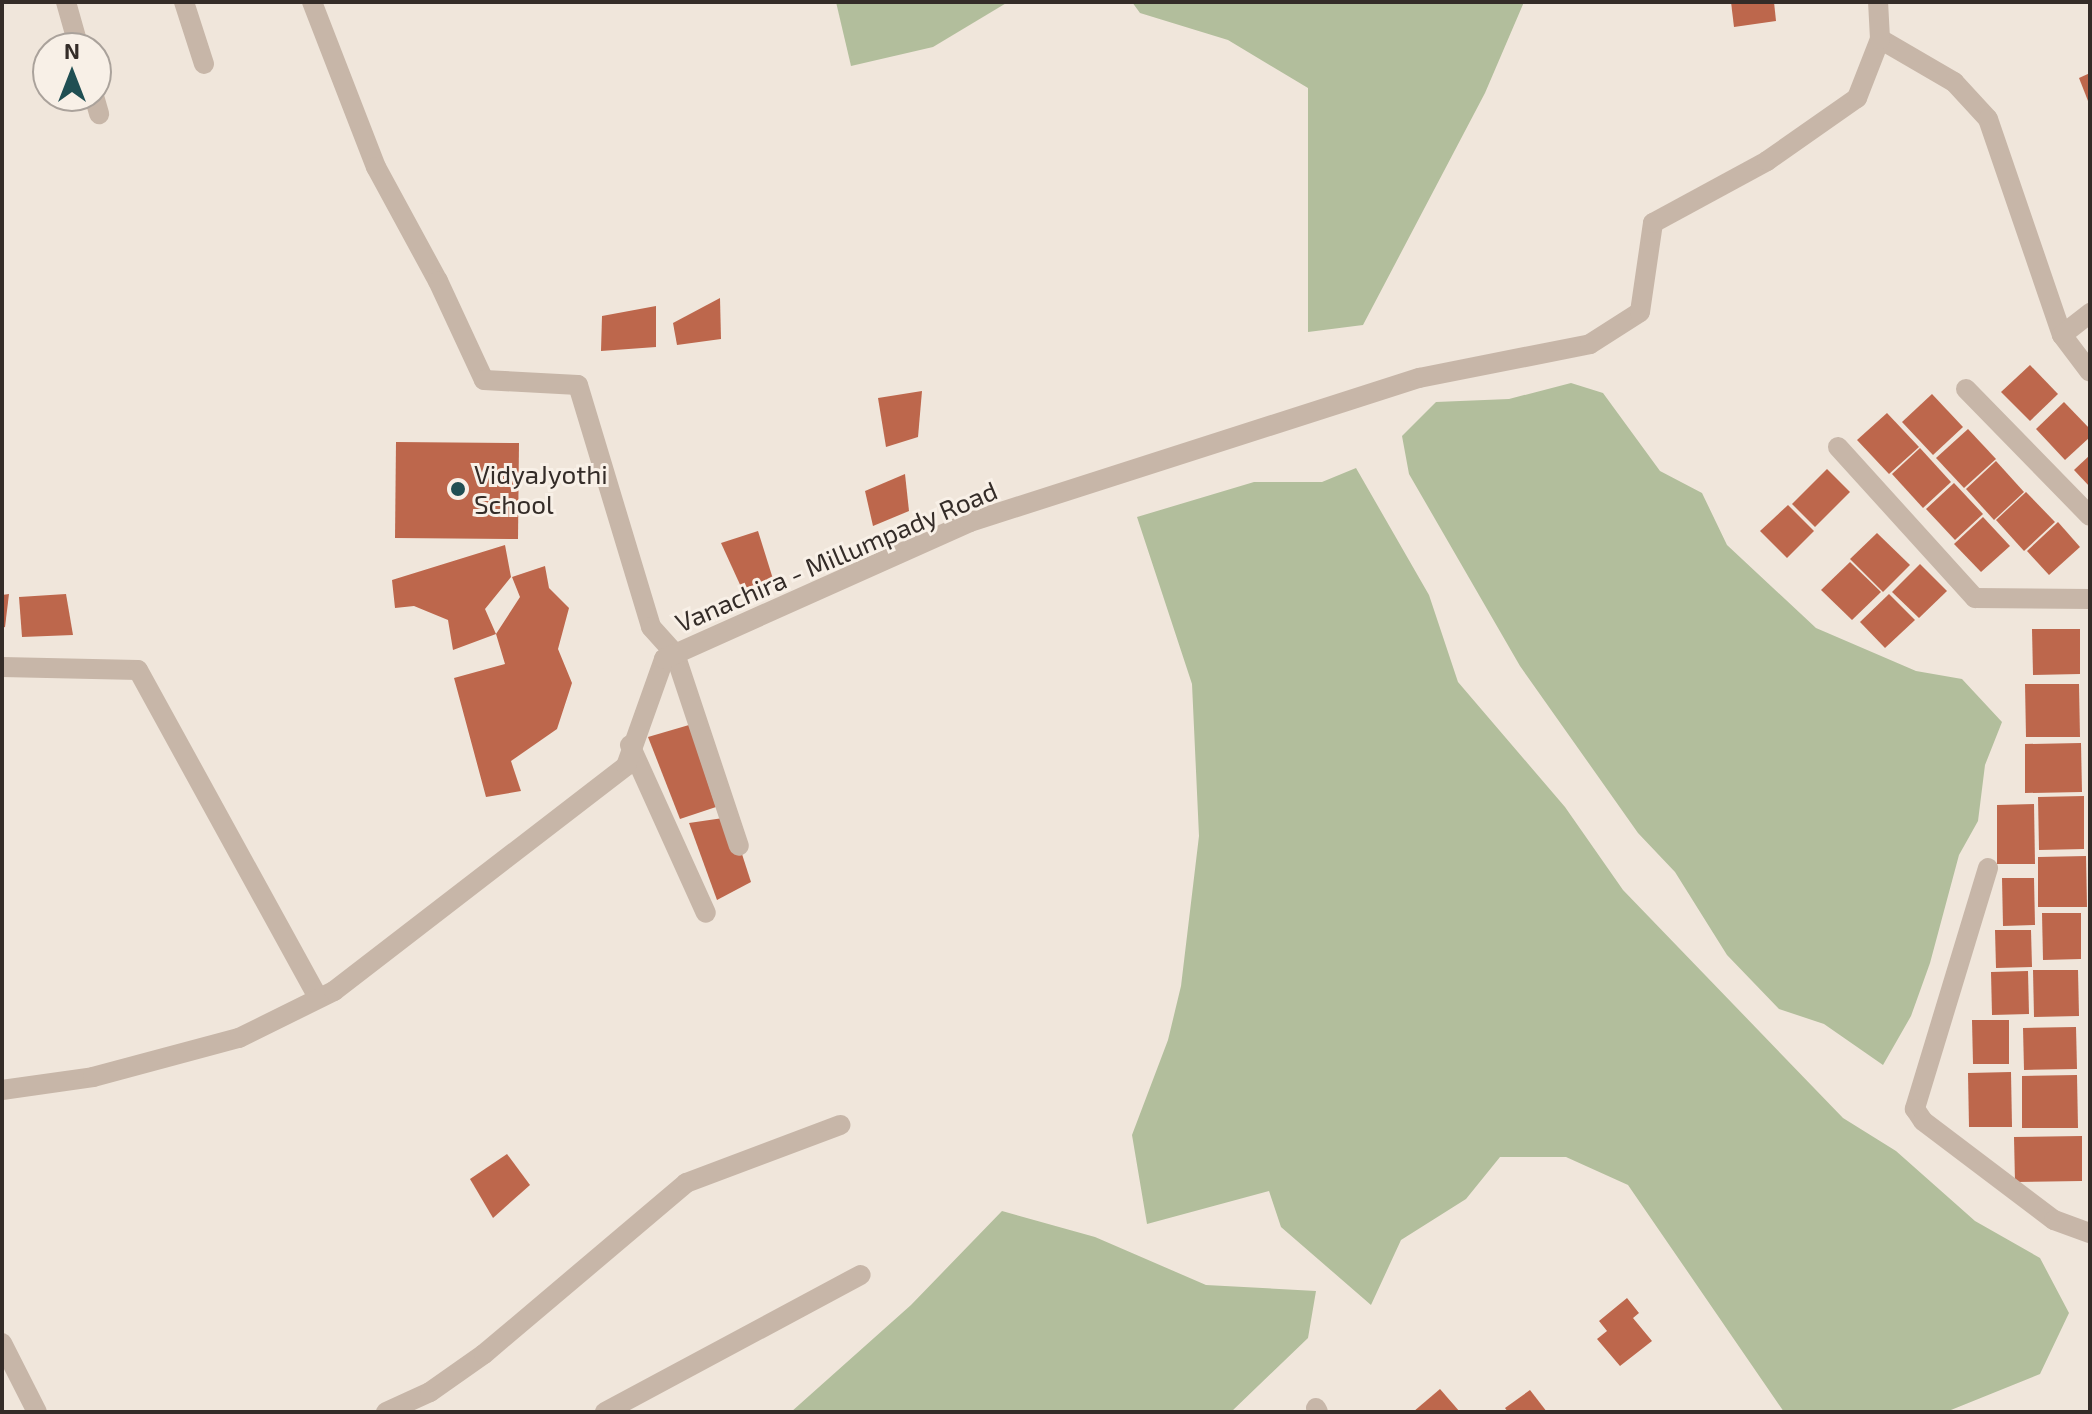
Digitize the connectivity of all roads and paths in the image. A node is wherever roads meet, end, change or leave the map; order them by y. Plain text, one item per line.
1 (66, 2) edge
2 (184, 2) edge
3 (312, 2) edge
4 (1878, 2) edge
5 (74, 32) edge
6 (1880, 39) junction
7 (204, 64) dead end
8 (2090, 313) edge
9 (2062, 335) junction
10 (2090, 372) edge
11 (1966, 389) dead end
12 (1838, 447) dead end
13 (2090, 516) edge
14 (2090, 599) edge
15 (675, 654) junction
16 (2, 667) edge
17 (630, 745) junction
18 (739, 846) dead end
19 (1988, 868) dead end
20 (706, 913) dead end
21 (317, 996) junction
22 (2, 1090) edge
23 (840, 1125) dead end
24 (2090, 1233) edge
25 (861, 1275) dead end
26 (2, 1343) edge
27 (37, 1412) edge
28 (386, 1412) edge
29 (605, 1412) edge

1 - 5 street
2 - 7 street
3 - 15 street
4 - 6 street, Vanachira - Millumpady Road
6 - 9 street
6 - 15 street, Vanachira - Millumpady Road
8 - 9 street
9 - 10 street
11 - 13 street
12 - 14 street
15 - 17 street, Vanachira - Millumpady Road
15 - 18 street
16 - 21 street
17 - 20 street
17 - 21 street, Vanachira - Millumpady Road
19 - 24 street
21 - 22 street, Vanachira - Millumpady Road
23 - 28 street
25 - 29 street
26 - 27 street

